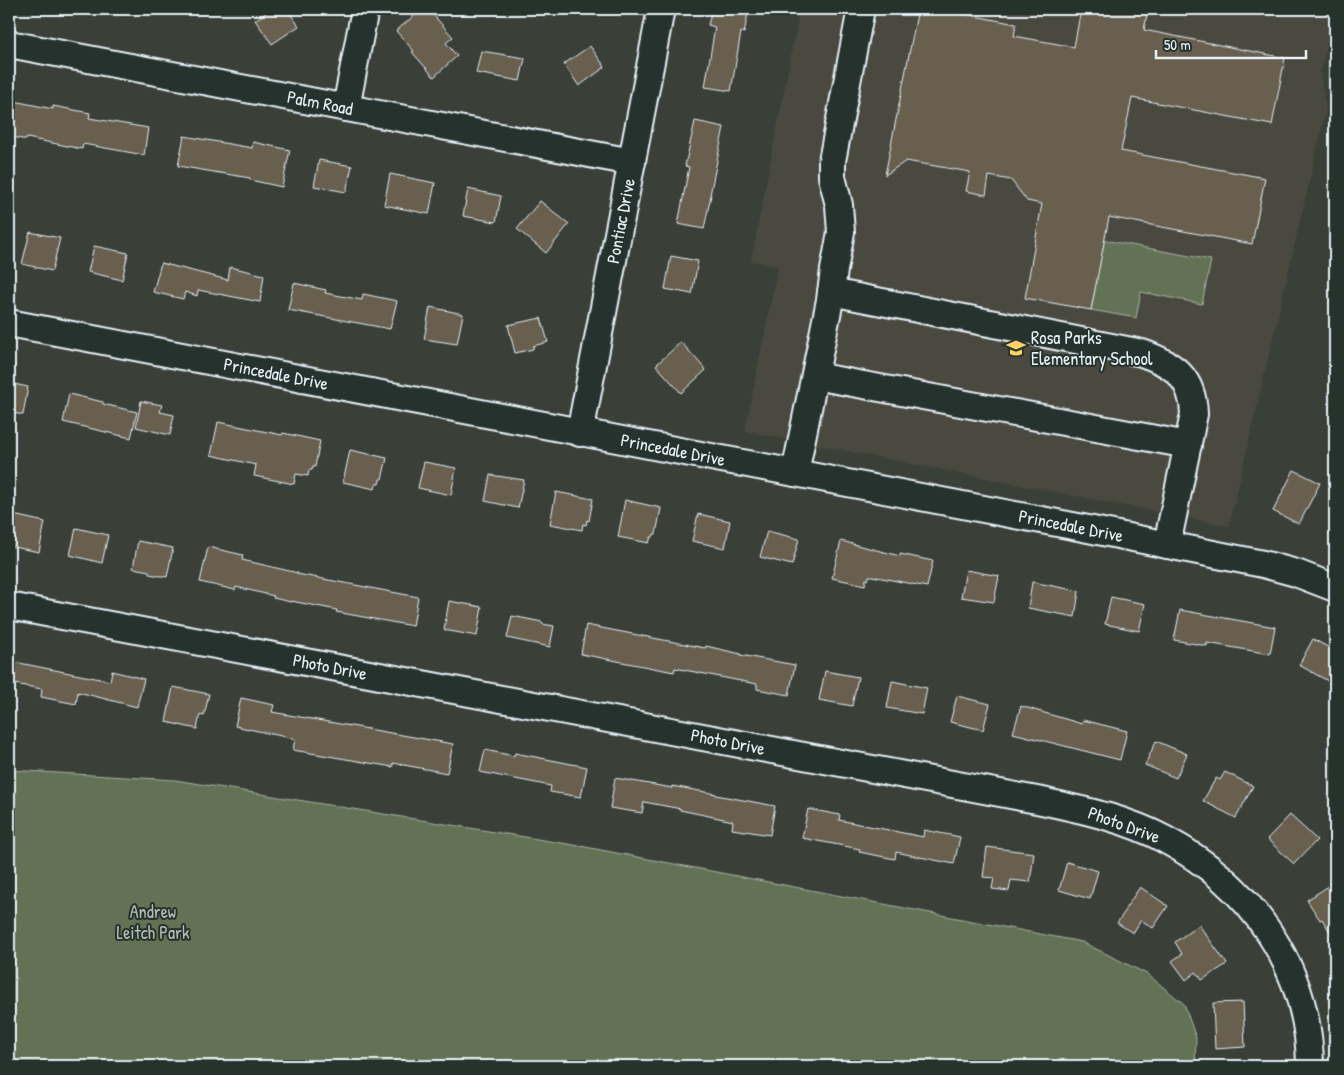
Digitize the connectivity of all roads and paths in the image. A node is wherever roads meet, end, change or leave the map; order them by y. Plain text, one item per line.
1 (365, 9) edge
2 (661, 9) edge
3 (861, 9) edge
4 (9, 44) edge
5 (346, 108) junction
6 (632, 162) junction
7 (831, 292) junction
8 (9, 322) edge
9 (815, 376) junction
10 (580, 433) junction
11 (1188, 445) junction
12 (794, 473) junction
13 (1167, 545) junction
14 (1335, 586) edge
15 (9, 606) edge
16 (1310, 1066) edge

1 - 5 street
2 - 6 street, Pontiac Drive
3 - 7 street
4 - 5 street, Palm Road
5 - 6 street, Palm Road
6 - 10 street, Pontiac Drive
7 - 9 street
7 - 11 street
8 - 10 street, Princedale Drive
9 - 11 street
9 - 12 street
10 - 12 street, Princedale Drive
11 - 13 street
12 - 13 street, Princedale Drive
13 - 14 street, Princedale Drive
15 - 16 street, Photo Drive

